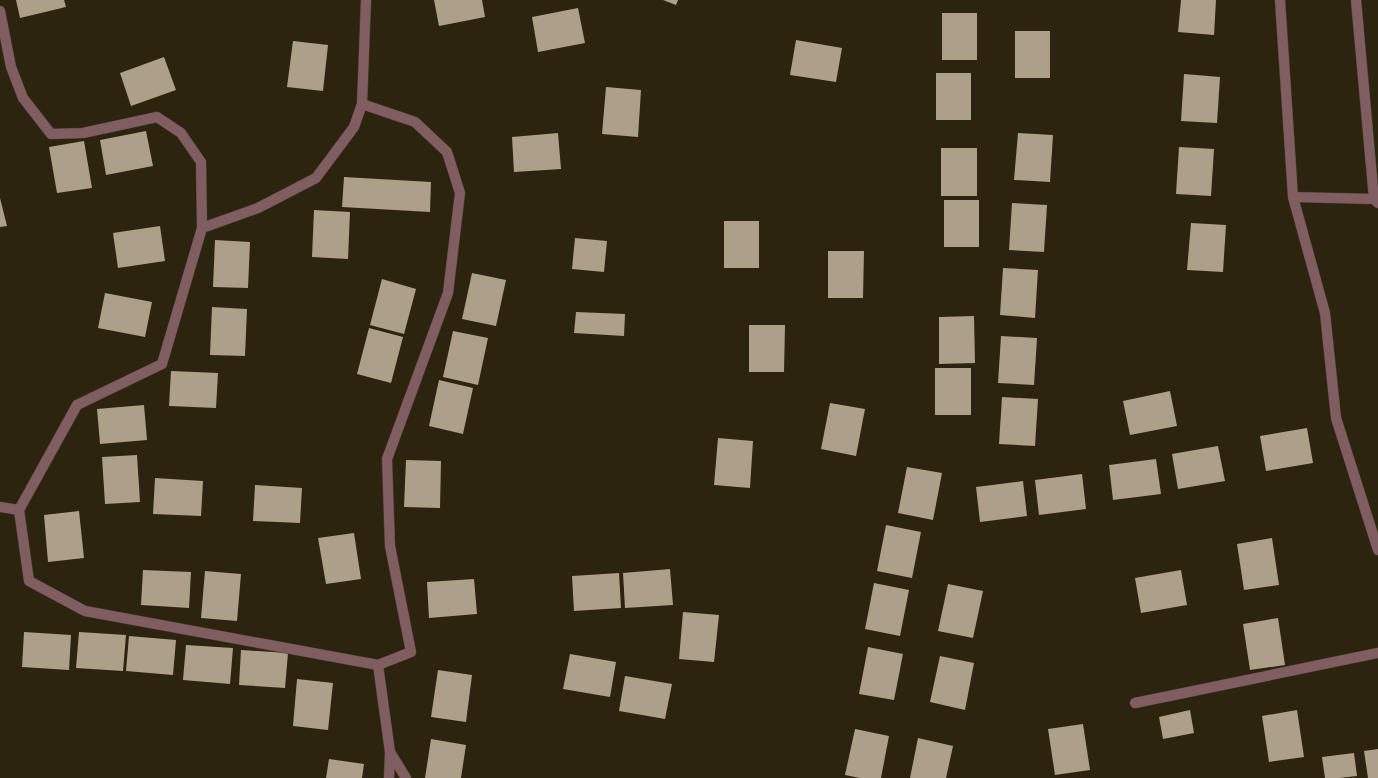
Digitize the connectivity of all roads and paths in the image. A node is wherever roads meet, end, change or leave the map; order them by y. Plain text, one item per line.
1 (366, 0) edge
2 (1280, 0) edge
3 (1356, 0) edge
4 (0, 11) edge
5 (362, 104) junction
6 (1293, 197) junction
7 (1376, 201) edge
8 (202, 228) junction
9 (0, 507) edge
10 (19, 510) junction
11 (1378, 550) edge
12 (1378, 653) edge
13 (378, 665) junction
14 (1135, 703) dead end
15 (390, 752) junction
16 (389, 778) edge
17 (406, 778) edge

1 - 5 street
2 - 6 street
3 - 7 street
4 - 8 street
5 - 8 street
5 - 13 street
6 - 7 street
6 - 11 street
8 - 10 street
9 - 10 street
10 - 13 street
12 - 14 street
13 - 15 street
15 - 16 street
15 - 17 street

